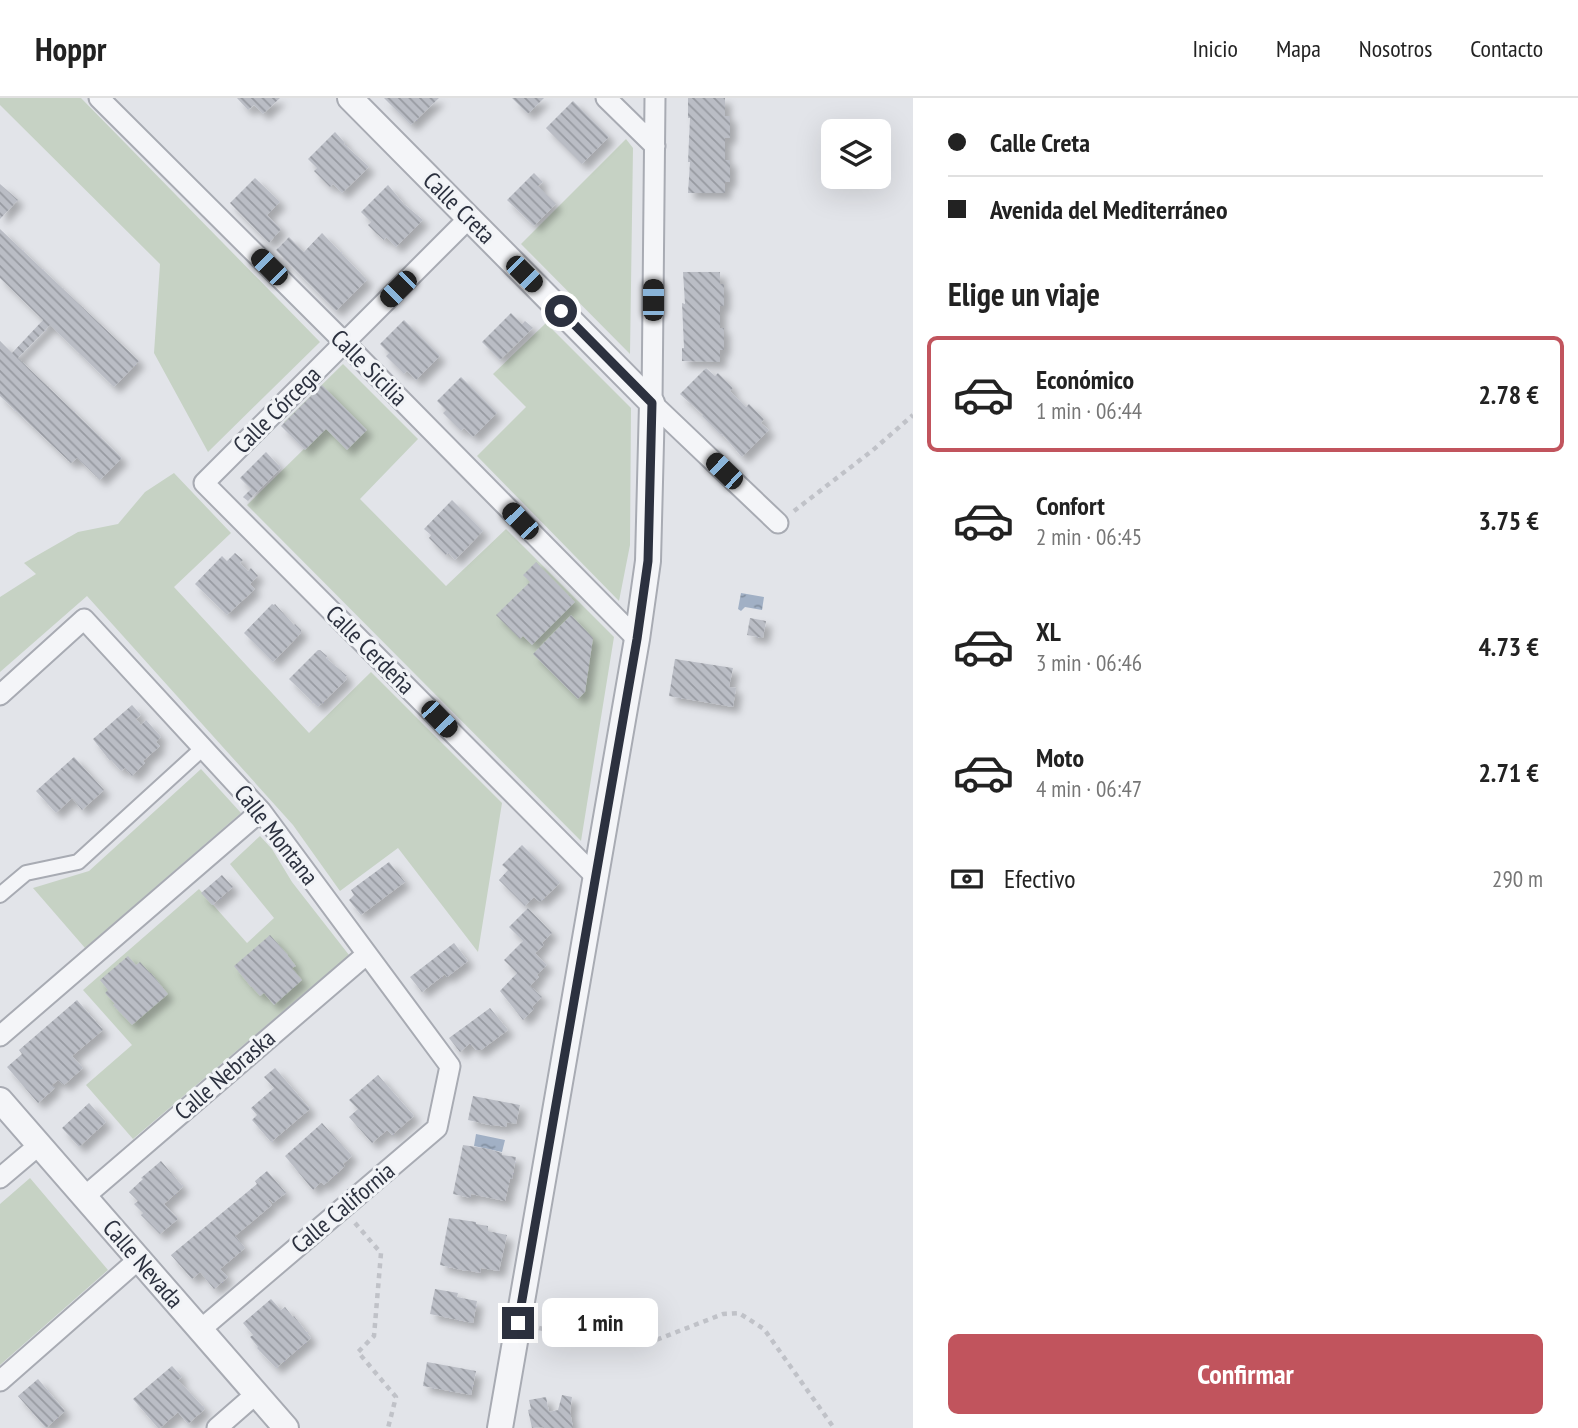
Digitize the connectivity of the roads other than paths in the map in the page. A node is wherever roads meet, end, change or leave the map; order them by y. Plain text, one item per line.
1 (99, 98) edge
2 (350, 98) edge
3 (606, 98) edge
4 (655, 98) edge
5 (654, 146) junction
6 (469, 218) junction
7 (345, 343) junction
8 (652, 403) junction
9 (204, 483) joint
10 (778, 523) road end
11 (637, 639) junction
12 (0, 695) edge
13 (203, 748) junction
14 (261, 811) junction
15 (596, 877) junction
16 (0, 895) edge
17 (367, 954) junction
18 (0, 1036) edge
19 (450, 1066) joint
20 (0, 1100) edge
21 (39, 1145) junction
22 (0, 1178) edge
23 (84, 1197) junction
24 (139, 1259) junction
25 (200, 1329) junction
26 (0, 1381) edge
27 (256, 1394) junction
28 (217, 1428) edge
29 (286, 1428) edge
30 (500, 1428) edge

1 - 7 street, Calle Sicilia
2 - 6 street, Calle Creta
3 - 5 street
4 - 5 street
5 - 8 street
6 - 7 street, Calle Córcega
6 - 8 street, Calle Creta
7 - 9 street, Calle Córcega
7 - 11 street, Calle Sicilia
8 - 10 street, Calle Creta
8 - 11 street
9 - 15 street, Calle Cerdeña
11 - 15 street
12 - 13 street, Calle Montana
13 - 14 street, Calle Montana
13 - 16 street
14 - 17 street, Calle Montana
14 - 18 street
15 - 30 street
17 - 19 street, Calle Montana
17 - 23 street, Calle Nebraska
19 - 25 street, Calle California
20 - 21 street, Calle Nevada
21 - 22 street
21 - 23 street, Calle Nevada
23 - 24 street, Calle Nevada
24 - 25 street, Calle Nevada
24 - 26 street
25 - 27 street, Calle Nevada
27 - 28 street
27 - 29 street, Calle Nevada

